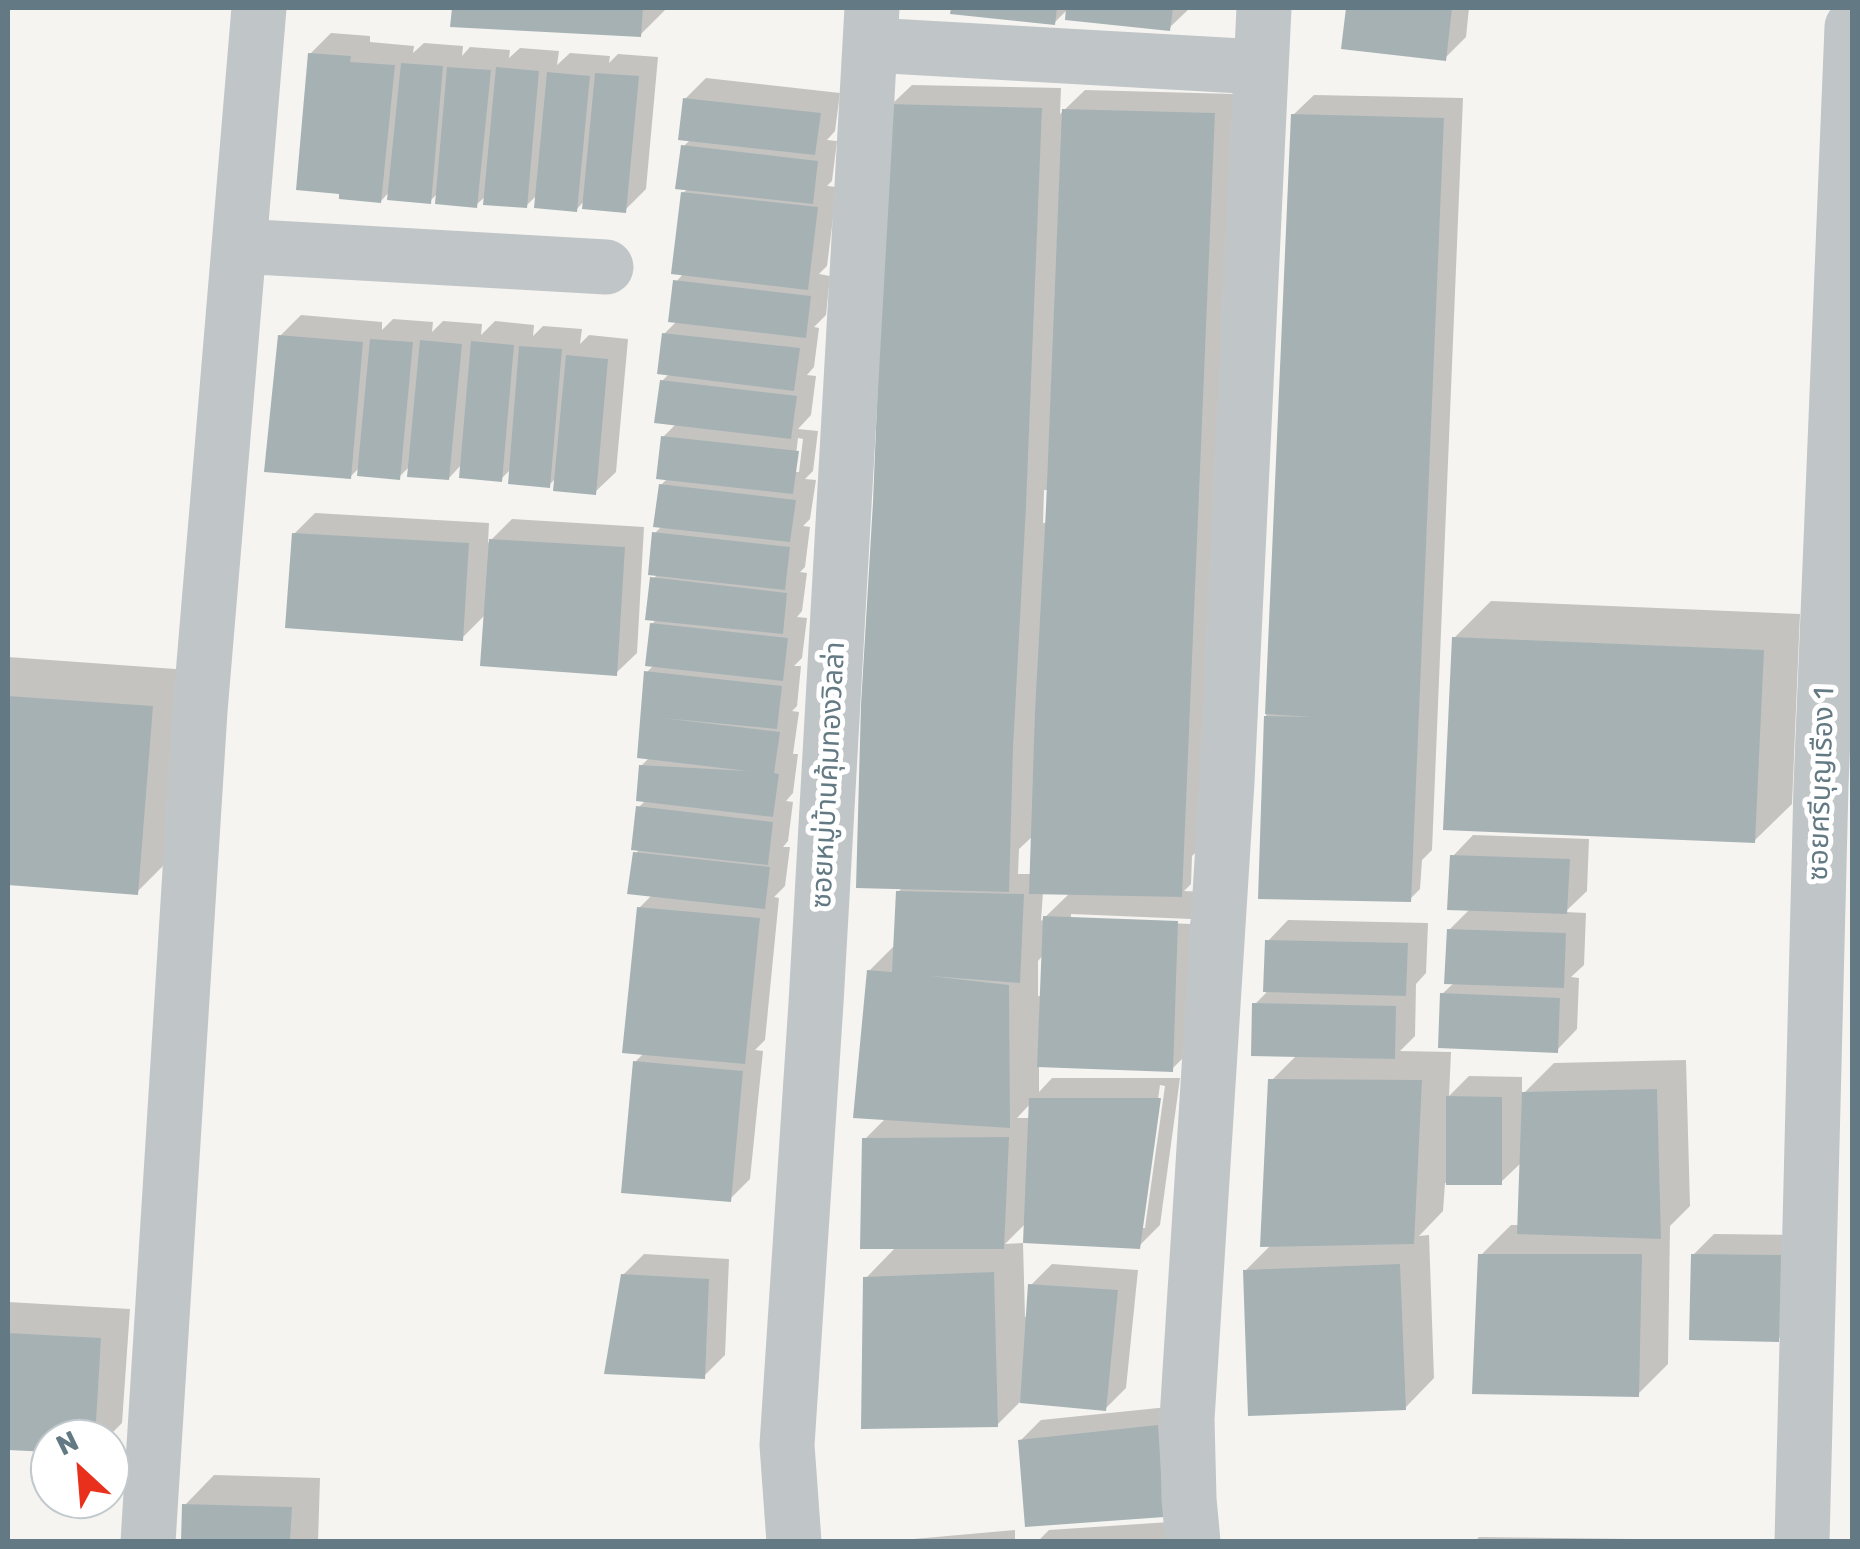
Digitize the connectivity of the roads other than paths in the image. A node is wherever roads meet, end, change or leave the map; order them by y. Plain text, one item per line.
1 (259, 8) edge
2 (1264, 8) edge
3 (872, 26) edge
4 (1852, 27) edge
5 (1259, 67) junction
6 (239, 246) junction
7 (606, 267) dead end
8 (148, 1542) edge
9 (794, 1542) edge
10 (1193, 1542) edge
11 (1802, 1542) edge

1 - 6 street
2 - 5 street
3 - 5 street
3 - 9 street, ซอยหมู่บ้านคุ้มทองวิลล่า
4 - 11 street, ซอยศรีบุญเรือง 1
5 - 10 street
6 - 7 street
6 - 8 street

